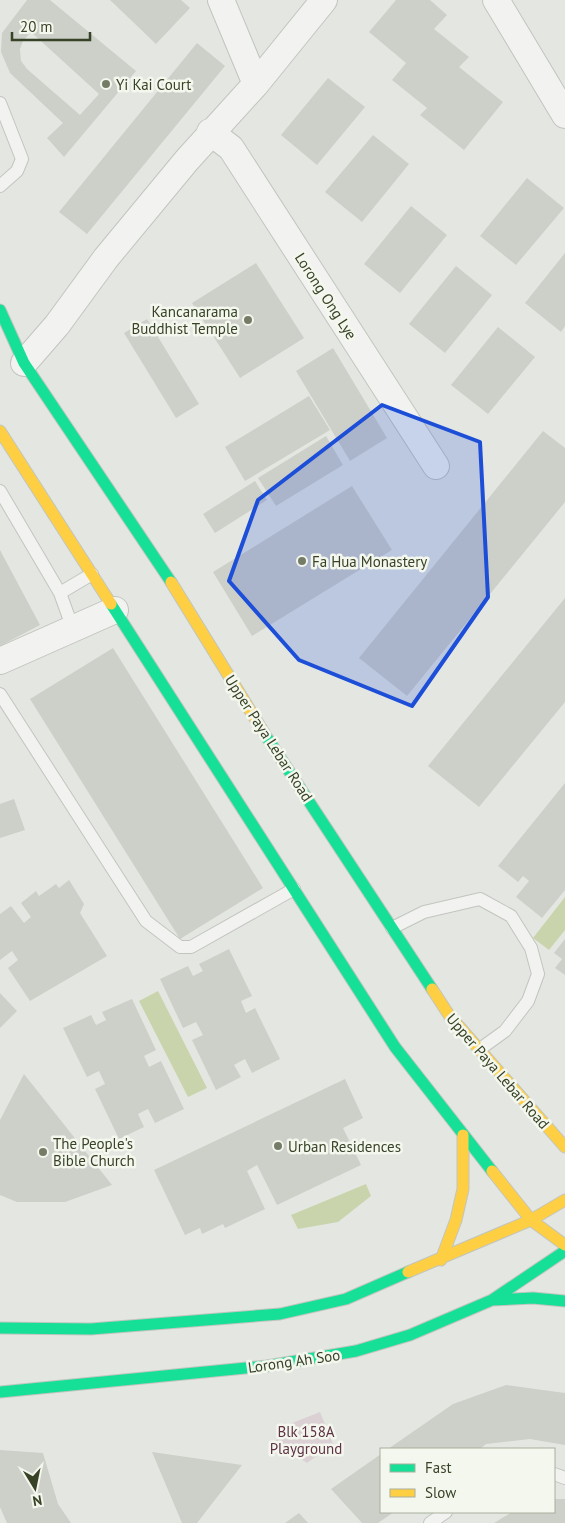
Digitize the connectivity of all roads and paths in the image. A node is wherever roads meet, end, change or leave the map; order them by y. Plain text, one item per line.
1 (221, 0) edge
2 (324, 0) edge
3 (496, 0) edge
4 (256, 84) junction
5 (0, 103) edge
6 (565, 115) edge
7 (210, 132) junction
8 (0, 186) edge
9 (0, 310) edge
10 (24, 363) junction
11 (0, 431) edge
12 (436, 466) dead end
13 (0, 491) edge
14 (92, 574) junction
15 (60, 593) junction
16 (115, 610) junction
17 (73, 629) junction
18 (0, 661) edge
19 (0, 694) edge
20 (294, 889) junction
21 (392, 928) junction
22 (480, 1050) junction
23 (463, 1135) junction
24 (563, 1142) edge
25 (565, 1200) edge
26 (532, 1220) junction
27 (565, 1245) edge
28 (565, 1251) edge
29 (441, 1260) junction
30 (492, 1300) junction
31 (565, 1300) edge
32 (0, 1328) edge
33 (0, 1392) edge
34 (445, 1513) edge
35 (430, 1523) edge

1 - 4 street
2 - 4 street
3 - 6 street
4 - 7 street
5 - 8 lane
7 - 10 street
7 - 12 street, Lorong Ong Lye
9 - 10 main road, Upper Paya Lebar Road
10 - 21 main road, Upper Paya Lebar Road
11 - 14 main road
13 - 15 lane
14 - 15 lane
14 - 16 main road
15 - 17 lane
16 - 17 street
16 - 20 main road
17 - 18 street
19 - 20 lane
20 - 23 main road
21 - 22 main road, Upper Paya Lebar Road
21 - 22 lane
22 - 24 main road, Upper Paya Lebar Road
23 - 26 main road
23 - 29 main road
25 - 26 main road
26 - 27 main road
26 - 29 main road
28 - 30 main road, Lorong Ah Soo
29 - 32 main road
30 - 31 main road
30 - 33 main road, Lorong Ah Soo
34 - 35 lane

